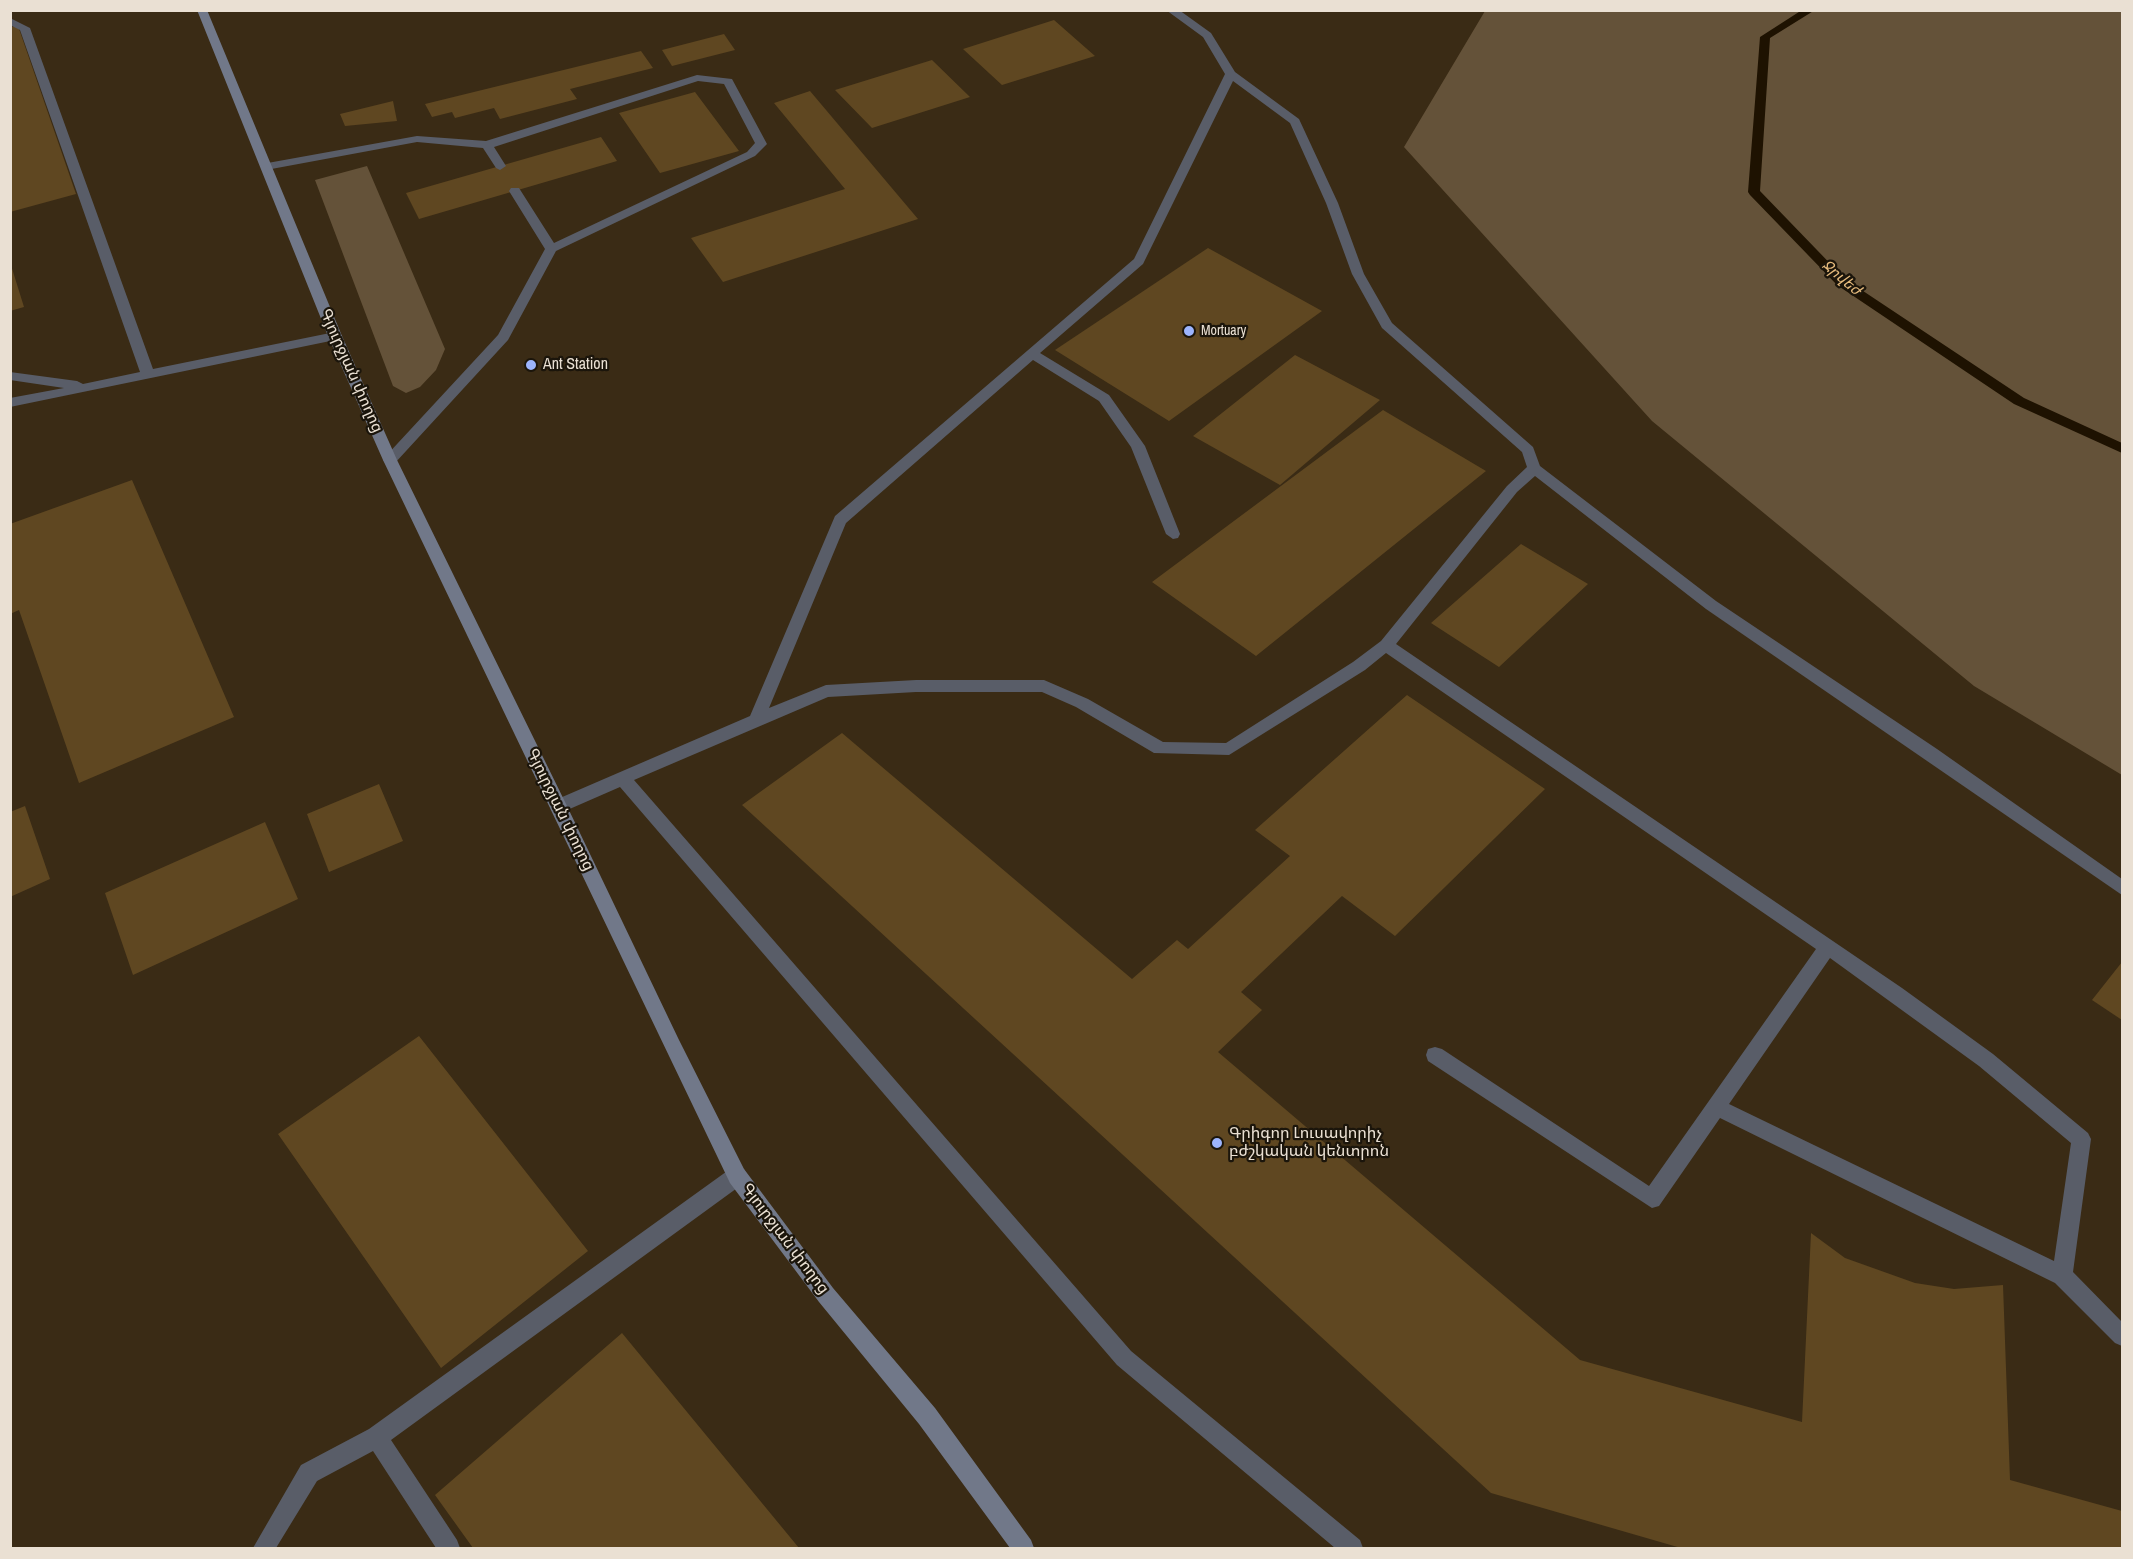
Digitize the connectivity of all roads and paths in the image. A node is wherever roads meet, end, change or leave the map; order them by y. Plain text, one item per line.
1 (202, 10) edge
2 (1171, 10) edge
3 (10, 21) edge
4 (1231, 74) junction
5 (487, 145) junction
6 (266, 166) junction
7 (500, 166) dead end
8 (515, 191) dead end
9 (552, 249) junction
10 (335, 336) junction
11 (1032, 354) junction
12 (148, 375) junction
13 (10, 376) edge
14 (89, 387) junction
15 (10, 403) edge
16 (390, 460) junction
17 (1534, 468) junction
18 (1173, 534) dead end
19 (1386, 645) junction
20 (756, 720) junction
21 (622, 779) junction
22 (559, 806) junction
23 (2122, 888) edge
24 (1828, 946) junction
25 (1435, 1055) dead end
26 (1717, 1107) junction
27 (737, 1176) junction
28 (2062, 1276) junction
29 (2122, 1336) edge
30 (377, 1437) junction
31 (264, 1548) edge
32 (449, 1548) edge
33 (1023, 1548) edge
34 (1352, 1548) edge

1 - 6 main road, Գյուրջյան փողոց
2 - 4 lane
3 - 12 lane
4 - 11 lane
4 - 17 lane
5 - 6 lane
5 - 7 lane
5 - 9 lane
6 - 10 main road, Գյուրջյան փողոց
8 - 9 lane
9 - 16 lane
10 - 12 lane
10 - 16 main road, Գյուրջյան փողոց
11 - 18 lane
11 - 20 lane
12 - 14 lane
13 - 14 lane
14 - 15 lane
16 - 22 main road, Գյուրջյան փողոց
17 - 19 lane
17 - 23 lane
19 - 20 lane
19 - 24 lane
20 - 21 lane
21 - 22 lane
21 - 34 lane
22 - 27 main road, Գյուրջյան փողոց
24 - 26 lane
24 - 28 lane
25 - 26 lane
26 - 28 lane
27 - 30 lane
27 - 33 main road, Գյուրջյան փողոց
28 - 29 lane
30 - 31 lane
30 - 32 lane

